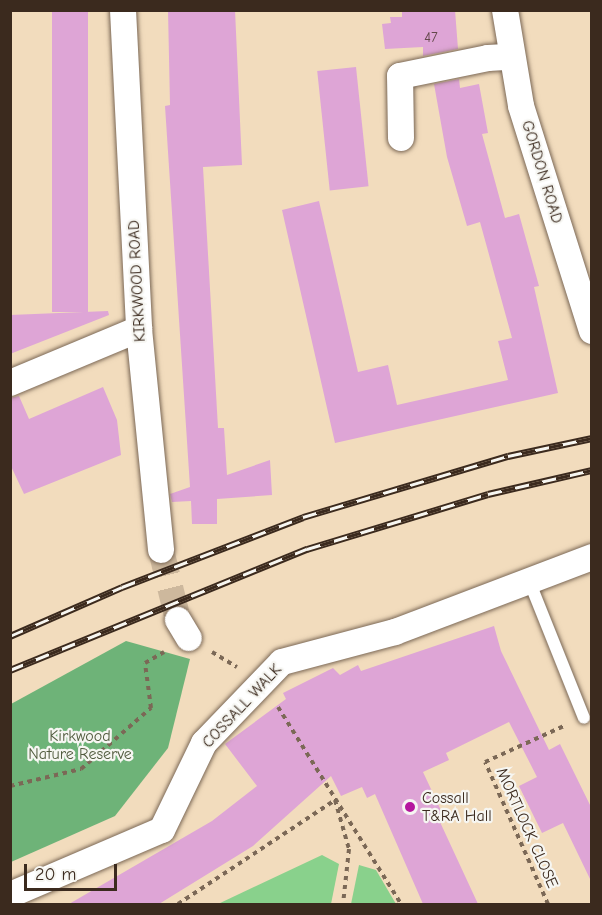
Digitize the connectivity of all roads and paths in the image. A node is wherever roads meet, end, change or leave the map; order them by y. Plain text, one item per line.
1 (123, 10) edge
2 (505, 10) edge
3 (510, 57) junction
4 (401, 138) dead end
5 (139, 329) junction
6 (591, 331) edge
7 (10, 383) edge
8 (161, 550) tunnel mouth
9 (591, 557) edge
10 (530, 583) junction
11 (263, 683) junction
12 (584, 718) joint
13 (10, 786) edge
14 (335, 800) junction
15 (10, 895) edge
16 (178, 904) edge
17 (344, 904) edge
18 (401, 904) edge
19 (548, 904) edge

1 - 5 street, KIRKWOOD ROAD
2 - 3 street, GORDON ROAD
3 - 4 street
3 - 6 street, GORDON ROAD
5 - 7 street
5 - 8 street, KIRKWOOD ROAD
9 - 10 street, COSSALL WALK
10 - 11 street, COSSALL WALK
10 - 12 lane
11 - 13 path
11 - 14 path
11 - 15 street, COSSALL WALK
12 - 19 path, MORTLOCK CLOSE
14 - 16 path
14 - 17 path
14 - 18 path

